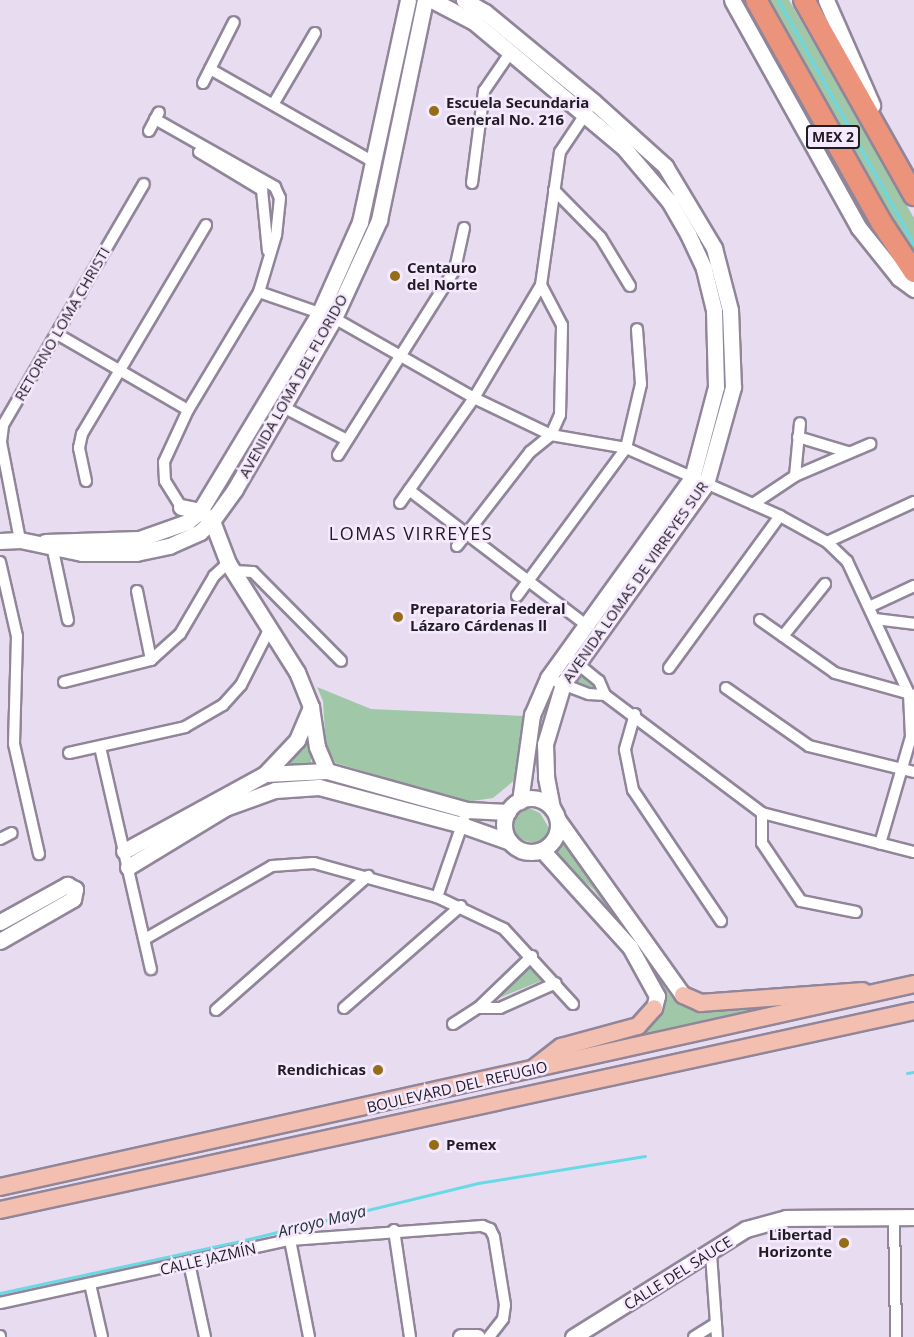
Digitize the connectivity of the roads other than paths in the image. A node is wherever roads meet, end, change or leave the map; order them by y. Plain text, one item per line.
1 (408, 0) edge
2 (425, 0) edge
3 (432, 0) edge
4 (464, 0) edge
5 (732, 0) edge
6 (756, 0) edge
7 (804, 0) edge
8 (826, 0) edge
9 (234, 22) dead end
10 (315, 33) dead end
11 (510, 54) junction
12 (210, 69) junction
13 (203, 83) dead end
14 (594, 102) junction
15 (274, 104) junction
16 (584, 115) junction
17 (887, 150) junction
18 (374, 162) junction
19 (472, 183) dead end
20 (144, 184) dead end
21 (554, 190) junction
22 (914, 195) edge
23 (206, 225) dead end
24 (464, 228) dead end
25 (268, 251) junction
26 (914, 272) edge
27 (541, 285) junction
28 (630, 286) dead end
29 (914, 289) edge
30 (259, 292) junction
31 (327, 315) junction
32 (637, 329) dead end
33 (57, 334) junction
34 (401, 356) junction
35 (120, 371) junction
36 (474, 398) junction
37 (283, 406) junction
38 (188, 410) junction
39 (800, 423) dead end
40 (551, 435) junction
41 (798, 437) junction
42 (347, 440) junction
43 (870, 444) dead end
44 (626, 448) junction
45 (848, 452) junction
46 (338, 454) dead end
47 (795, 476) junction
48 (86, 481) dead end
49 (699, 481) junction
50 (409, 490) junction
51 (914, 502) edge
52 (400, 503) dead end
53 (753, 504) junction
54 (181, 507) junction
55 (206, 516) junction
56 (780, 516) junction
57 (187, 522) junction
58 (200, 532) junction
59 (467, 533) junction
60 (20, 540) junction
61 (0, 541) edge
62 (827, 542) junction
63 (47, 545) junction
64 (221, 545) junction
65 (457, 546) dead end
66 (0, 562) edge
67 (230, 567) junction
68 (528, 581) junction
69 (825, 584) dead end
70 (914, 586) edge
71 (137, 591) dead end
72 (517, 596) dead end
73 (869, 607) junction
74 (875, 619) junction
75 (68, 620) dead end
76 (760, 620) dead end
77 (914, 624) edge
78 (586, 625) junction
79 (269, 630) junction
80 (783, 636) junction
81 (565, 653) junction
82 (151, 660) junction
83 (341, 661) dead end
84 (578, 663) junction
85 (669, 668) dead end
86 (548, 678) junction
87 (64, 682) dead end
88 (563, 684) junction
89 (726, 688) dead end
90 (605, 695) junction
91 (912, 695) edge
92 (311, 707) junction
93 (635, 714) junction
94 (100, 747) junction
95 (69, 753) dead end
96 (327, 771) junction
97 (909, 771) edge
98 (265, 774) junction
99 (520, 801) junction
100 (467, 810) junction
101 (508, 812) junction
102 (762, 813) junction
103 (555, 814) junction
104 (462, 825) junction
105 (12, 833) dead end
106 (0, 839) edge
107 (510, 842) junction
108 (880, 844) junction
109 (542, 850) junction
110 (124, 851) junction
111 (914, 852) edge
112 (39, 854) dead end
113 (128, 867) junction
114 (368, 876) junction
115 (437, 897) junction
116 (461, 906) junction
117 (856, 912) dead end
118 (722, 921) dead end
119 (0, 922) edge
120 (145, 939) junction
121 (0, 941) edge
122 (532, 956) junction
123 (151, 969) dead end
124 (556, 983) junction
125 (914, 984) edge
126 (888, 992) junction
127 (683, 995) joint
128 (573, 1004) dead end
129 (344, 1008) dead end
130 (478, 1008) junction
131 (654, 1008) joint
132 (216, 1010) dead end
133 (914, 1011) edge
134 (453, 1024) dead end
135 (529, 1072) junction
136 (0, 1187) edge
137 (0, 1210) edge
138 (914, 1217) edge
139 (894, 1218) junction
140 (394, 1230) junction
141 (290, 1240) junction
142 (711, 1254) junction
143 (189, 1263) junction
144 (90, 1284) junction
145 (0, 1303) edge
146 (716, 1323) junction
147 (102, 1337) edge
148 (205, 1337) edge
149 (309, 1337) edge
150 (410, 1337) edge
151 (461, 1337) edge
152 (477, 1337) edge
153 (489, 1337) edge
154 (573, 1337) edge
155 (694, 1337) edge
156 (717, 1337) edge
157 (896, 1337) edge

1 - 18 street, AVENIDA LOMA DEL FLORIDO
2 - 31 street, AVENIDA LOMA DEL FLORIDO
3 - 11 street, AVENIDA LOMAS DE VIRREYES SUR
4 - 14 street, AVENIDA LOMAS DE VIRREYES SUR
5 - 29 street
6 - 26 highway, MEX 2
7 - 17 highway, MEX 2
8 - 17 street
9 - 12 street
10 - 15 street
11 - 16 street, AVENIDA LOMAS DE VIRREYES SUR
11 - 19 street
12 - 13 street
12 - 15 street
14 - 16 street
14 - 49 street, AVENIDA LOMAS DE VIRREYES SUR
15 - 18 street
16 - 21 street
16 - 49 street, AVENIDA LOMAS DE VIRREYES SUR
17 - 22 highway, MEX 2
18 - 31 street, AVENIDA LOMA DEL FLORIDO
20 - 33 street, RETORNO LOMA CHRISTI
21 - 27 street
21 - 28 street
23 - 35 street
24 - 34 street
25 - 25 street
25 - 30 street
27 - 36 street
27 - 40 street
30 - 31 street
30 - 38 street
31 - 34 street
31 - 37 street, AVENIDA LOMA DEL FLORIDO
31 - 55 street, AVENIDA LOMA DEL FLORIDO
32 - 44 street
33 - 35 street
33 - 60 street, RETORNO LOMA CHRISTI
34 - 36 street
34 - 42 street
35 - 38 street
35 - 48 street
36 - 40 street
36 - 50 street
37 - 42 street
37 - 55 street, AVENIDA LOMA DEL FLORIDO
38 - 54 street
39 - 41 street
40 - 44 street
40 - 59 street
41 - 45 street
41 - 47 street
42 - 46 street
43 - 45 street
44 - 49 street
44 - 68 street
45 - 47 street
47 - 53 street
49 - 53 street
49 - 78 street, AVENIDA LOMAS DE VIRREYES SUR
49 - 84 street, AVENIDA LOMAS DE VIRREYES SUR
50 - 52 street
50 - 59 street
51 - 62 street
53 - 56 street
54 - 55 street
54 - 57 street
55 - 57 street, AVENIDA LOMA DEL FLORIDO
55 - 58 street, AVENIDA LOMA DEL FLORIDO
55 - 64 street
56 - 62 street
56 - 85 street
57 - 58 street
57 - 63 street, AVENIDA LOMA DEL FLORIDO
58 - 63 street, AVENIDA LOMA DEL FLORIDO
58 - 64 street
59 - 65 street
59 - 68 street
60 - 61 street, AVENIDA LOMA DEL FLORIDO
60 - 63 street, AVENIDA LOMA DEL FLORIDO
62 - 73 street
63 - 75 street
64 - 67 street
66 - 112 street
67 - 79 street
67 - 82 street
67 - 83 street
68 - 72 street
68 - 78 street
69 - 80 street
70 - 73 street
71 - 82 street
73 - 74 street
74 - 77 street
74 - 91 street
76 - 80 street
78 - 81 street, AVENIDA LOMAS DE VIRREYES SUR
79 - 92 street
79 - 94 street
80 - 91 street
81 - 84 street
81 - 86 street, AVENIDA LOMAS DE VIRREYES SUR
82 - 87 street
84 - 88 street, AVENIDA LOMAS DE VIRREYES SUR
84 - 90 street
86 - 88 street
86 - 99 street, AVENIDA LOMAS DE VIRREYES SUR
88 - 90 street
88 - 103 street, AVENIDA LOMAS DE VIRREYES SUR
89 - 97 street
90 - 93 street
91 - 97 street
92 - 96 street
92 - 98 street
93 - 102 street
93 - 118 street
94 - 95 street
94 - 110 street
96 - 98 street
96 - 100 street
97 - 108 street
98 - 110 street
99 - 101 street
99 - 103 street
100 - 101 street
100 - 104 street
101 - 107 street
102 - 108 street
102 - 117 street
103 - 109 street
103 - 127 street
104 - 107 street
104 - 113 street
104 - 115 street
105 - 106 street
107 - 109 street
108 - 111 street
109 - 131 street
110 - 113 street
113 - 120 street
114 - 115 street
114 - 120 street
114 - 132 street
115 - 116 street
116 - 122 street
116 - 129 street
119 - 121 street
120 - 123 street
122 - 124 street
122 - 130 street
124 - 128 street
124 - 130 street
125 - 126 main road, BOULEVARD DEL REFUGIO
126 - 127 main road
126 - 135 main road, BOULEVARD DEL REFUGIO
130 - 134 street
131 - 135 main road
133 - 137 main road, BOULEVARD DEL REFUGIO
135 - 136 main road, BOULEVARD DEL REFUGIO
138 - 139 street, CALLE DEL SAUCE
139 - 142 street, CALLE DEL SAUCE
139 - 157 street
140 - 141 street, CALLE JAZMÍN
140 - 150 street
140 - 153 street, CALLE JAZMÍN
141 - 143 street, CALLE JAZMÍN
141 - 149 street
142 - 146 street
142 - 154 street, CALLE DEL SAUCE
143 - 144 street, CALLE JAZMÍN
143 - 148 street
144 - 145 street, CALLE JAZMÍN
144 - 147 street
146 - 155 street
146 - 156 street
151 - 152 street

